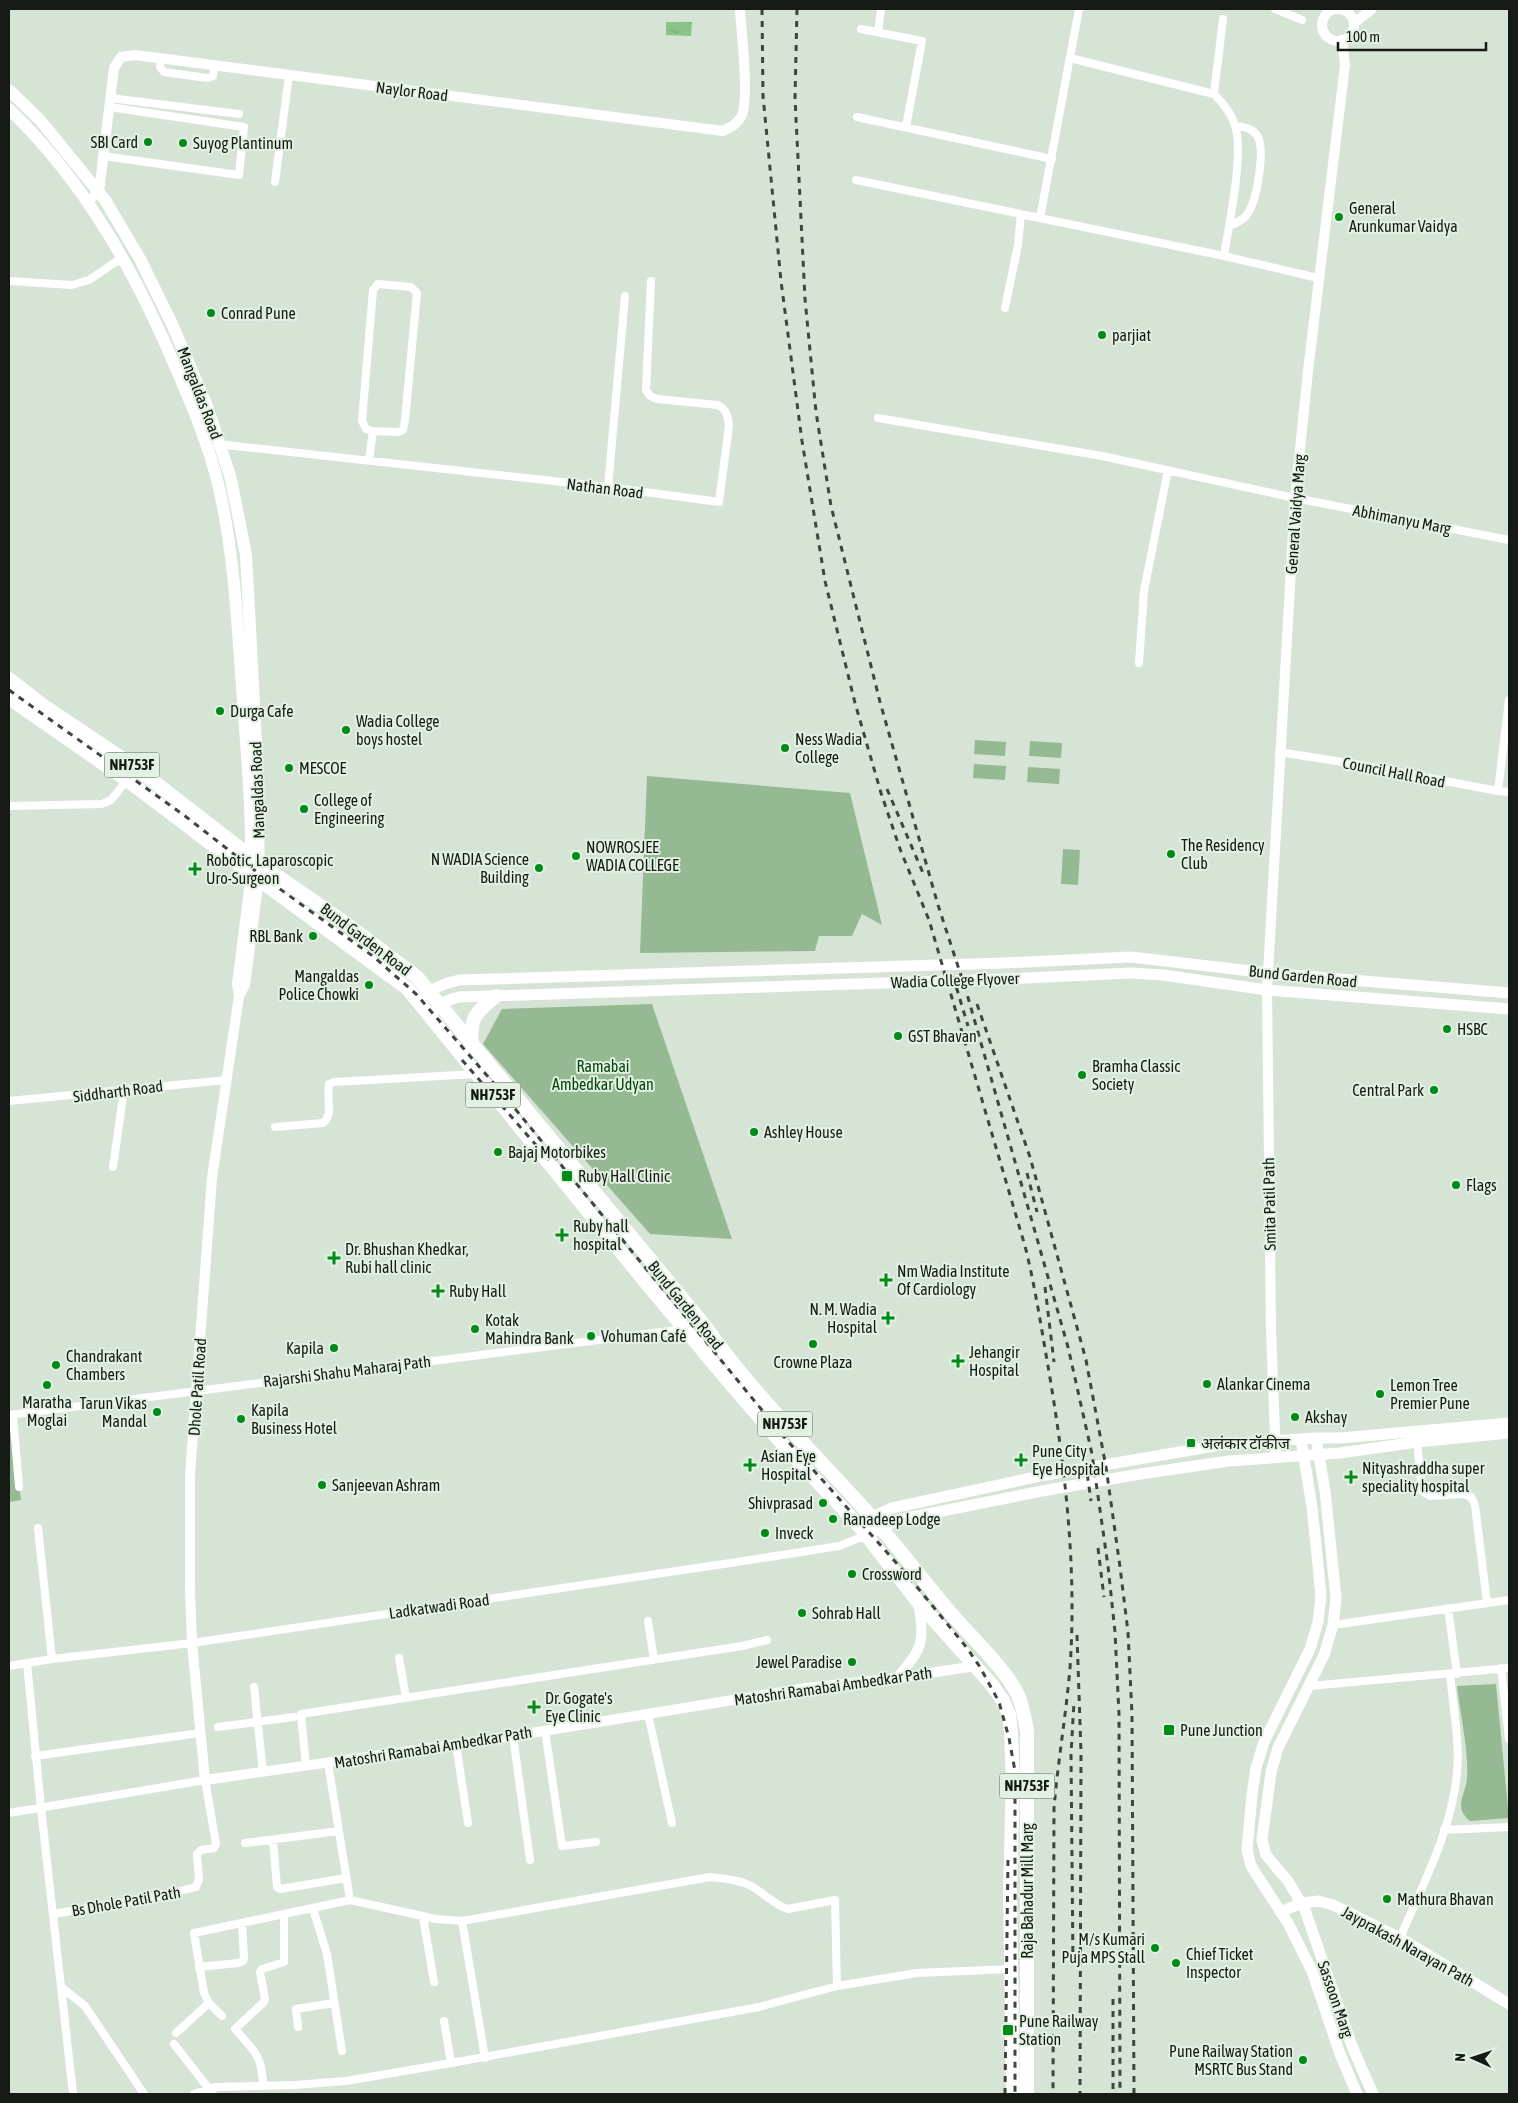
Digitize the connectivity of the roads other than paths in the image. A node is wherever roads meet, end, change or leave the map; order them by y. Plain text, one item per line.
1 (740, 9) edge
2 (882, 9) edge
3 (1079, 9) edge
4 (1276, 9) edge
5 (1372, 9) edge
6 (1348, 10) edge
7 (1223, 19) dead end
8 (1302, 20) dead end
9 (1354, 23) junction
10 (861, 29) dead end
11 (878, 32) junction
12 (1342, 40) junction
13 (1070, 58) junction
14 (289, 75) junction
15 (9, 90) edge
16 (1214, 94) junction
17 (110, 102) junction
18 (9, 109) edge
19 (240, 114) dead end
20 (857, 117) dead end
21 (1235, 126) junction
22 (906, 127) junction
23 (103, 156) junction
24 (1052, 158) junction
25 (856, 180) dead end
26 (275, 182) dead end
27 (99, 192) junction
28 (88, 201) junction
29 (1021, 214) junction
30 (1040, 218) junction
31 (1229, 226) junction
32 (1224, 256) junction
33 (123, 257) junction
34 (1318, 278) junction
35 (9, 281) edge
36 (651, 281) dead end
37 (624, 296) dead end
38 (1004, 308) dead end
39 (878, 418) dead end
40 (372, 431) junction
41 (219, 444) junction
42 (206, 448) junction
43 (369, 460) junction
44 (1168, 470) junction
45 (608, 487) junction
46 (1295, 498) junction
47 (1509, 540) edge
48 (1139, 663) dead end
49 (9, 679) edge
50 (9, 698) edge
51 (1509, 700) edge
52 (1279, 752) junction
53 (127, 780) junction
54 (1498, 791) junction
55 (1509, 792) edge
56 (9, 806) edge
57 (255, 868) junction
58 (1097, 958) joint
59 (1268, 973) junction
60 (1098, 974) joint
61 (1267, 990) junction
62 (429, 991) junction
63 (1509, 993) edge
64 (239, 996) joint
65 (496, 996) junction
66 (417, 1000) junction
67 (440, 1006) junction
68 (1509, 1009) edge
69 (430, 1016) junction
70 (472, 1046) junction
71 (487, 1064) junction
72 (476, 1074) junction
73 (227, 1080) junction
74 (124, 1090) junction
75 (9, 1102) edge
76 (275, 1127) dead end
77 (113, 1167) dead end
78 (685, 1329) junction
79 (196, 1390) junction
80 (11, 1415) edge
81 (1509, 1423) edge
82 (1509, 1433) edge
83 (1316, 1438) junction
84 (1301, 1439) junction
85 (1275, 1441) junction
86 (1417, 1442) junction
87 (1319, 1455) junction
88 (1304, 1456) junction
89 (1276, 1458) junction
90 (19, 1487) dead end
91 (876, 1523) junction
92 (38, 1528) dead end
93 (864, 1531) junction
94 (1509, 1600) edge
95 (918, 1602) junction
96 (1487, 1603) junction
97 (1448, 1608) junction
98 (648, 1620) dead end
99 (1333, 1625) junction
100 (768, 1640) dead end
101 (192, 1643) junction
102 (399, 1658) dead end
103 (52, 1659) junction
104 (654, 1660) junction
105 (27, 1663) junction
106 (9, 1666) edge
107 (976, 1666) junction
108 (1505, 1668) edge
109 (1454, 1674) junction
110 (897, 1678) junction
111 (1309, 1686) junction
112 (254, 1687) dead end
113 (406, 1698) junction
114 (648, 1714) junction
115 (294, 1717) dead end
116 (257, 1722) junction
117 (218, 1727) dead end
118 (545, 1730) junction
119 (200, 1733) junction
120 (513, 1736) junction
121 (1509, 1739) edge
122 (456, 1744) junction
123 (35, 1756) junction
124 (328, 1763) junction
125 (306, 1766) junction
126 (263, 1772) junction
127 (205, 1780) junction
128 (40, 1808) junction
129 (9, 1813) edge
130 (468, 1823) dead end
131 (672, 1823) dead end
132 (1509, 1827) edge
133 (339, 1830) junction
134 (1444, 1830) junction
135 (273, 1840) junction
136 (596, 1842) dead end
137 (244, 1843) dead end
138 (530, 1860) dead end
139 (346, 1878) junction
140 (350, 1900) junction
141 (1302, 1903) junction
142 (314, 1909) junction
143 (1280, 1912) junction
144 (53, 1914) junction
145 (284, 1915) junction
146 (423, 1917) junction
147 (462, 1921) junction
148 (242, 1923) junction
149 (1400, 1938) junction
150 (199, 1967) junction
151 (1012, 1969) junction
152 (434, 1982) dead end
153 (837, 1986) junction
154 (61, 1987) junction
155 (209, 2003) junction
156 (334, 2003) junction
157 (1509, 2004) edge
158 (222, 2016) dead end
159 (444, 2021) dead end
160 (298, 2027) dead end
161 (176, 2033) dead end
162 (174, 2044) dead end
163 (342, 2052) dead end
164 (485, 2058) junction
165 (451, 2063) junction
166 (263, 2084) junction
167 (210, 2091) edge
168 (73, 2094) edge
169 (144, 2094) edge
170 (194, 2094) edge
171 (1013, 2094) edge
172 (1027, 2094) edge
173 (1357, 2094) edge
174 (1373, 2094) edge

1 - 14 street, Naylor Road
2 - 11 street
3 - 13 street
4 - 8 street
5 - 9 street
6 - 9 street
6 - 12 street
7 - 16 street
9 - 12 street
10 - 11 street
11 - 22 street
12 - 34 street, General Vaidya Marg
13 - 16 street
13 - 24 street
14 - 17 street, Naylor Road
14 - 26 street
15 - 27 main road, Mangaldas Road
16 - 21 street
17 - 19 street
17 - 23 street, Naylor Road
17 - 23 street
18 - 28 main road, Mangaldas Road
20 - 22 street
21 - 31 street
21 - 31 street
22 - 24 street
23 - 27 street, Naylor Road
24 - 30 street
25 - 29 street
27 - 28 street
27 - 41 main road, Mangaldas Road
28 - 33 main road, Mangaldas Road
29 - 30 street
29 - 38 street
30 - 32 street
31 - 32 street
32 - 34 street
33 - 35 street
33 - 42 main road, Mangaldas Road
34 - 46 street, General Vaidya Marg
36 - 45 street, Nathan Road
37 - 45 street
39 - 44 street, Abhimanyu Marg
40 - 40 street
40 - 43 street
41 - 42 street, Nathan Road
41 - 43 street, Nathan Road
41 - 57 main road, Mangaldas Road
42 - 57 main road, Mangaldas Road
43 - 45 street, Nathan Road
44 - 46 street, Abhimanyu Marg
44 - 48 street
46 - 47 street, Abhimanyu Marg
46 - 52 street, General Vaidya Marg
49 - 57 highway, Bund Garden Road / NH753F
50 - 53 highway, Bund Garden Road / NH753F
51 - 54 street
52 - 54 street, Council Hall Road
52 - 59 street, General Vaidya Marg
53 - 56 street
53 - 57 highway, Bund Garden Road / NH753F
54 - 55 street, Council Hall Road
57 - 62 highway, Bund Garden Road / NH753F
57 - 64 street, Mangaldas Road
57 - 66 highway, Bund Garden Road / NH753F
58 - 59 main road, Bund Garden Road
58 - 62 main road, Wadia College Flyover
59 - 61 street, General Vaidya Marg
59 - 63 main road, Bund Garden Road
60 - 61 main road, Bund Garden Road
60 - 65 main road, Wadia College Flyover
61 - 68 main road, Bund Garden Road
61 - 85 street, Smita Patil Path
62 - 66 main road
62 - 67 highway, Bund Garden Road / NH753F
64 - 73 street, Dhole Patil Road
65 - 67 main road
65 - 70 highway
66 - 69 highway, Bund Garden Road / NH753F
67 - 69 main road
67 - 70 highway, Bund Garden Road / NH753F
69 - 72 highway, Bund Garden Road / NH753F
70 - 71 highway, Bund Garden Road / NH753F
71 - 72 street
71 - 91 highway, Bund Garden Road / NH753F
72 - 76 street
72 - 78 highway, Bund Garden Road / NH753F
73 - 74 street, Siddharth Road
73 - 79 street, Dhole Patil Road
74 - 75 street, Siddharth Road
74 - 77 street
78 - 79 street, Rajarshi Shahu Maharaj Path
78 - 93 highway, Bund Garden Road / NH753F
79 - 80 street, Rajarshi Shahu Maharaj Path
79 - 101 street, Dhole Patil Road
80 - 90 street
81 - 83 main road
82 - 86 main road
83 - 84 main road
83 - 87 main road, Sassoon Marg
84 - 85 main road
84 - 88 main road
85 - 89 street, Smita Patil Path
85 - 91 main road
86 - 87 main road
86 - 96 street
87 - 88 main road
87 - 99 main road, Sassoon Marg
88 - 89 main road
88 - 143 main road, Sassoon Marg
89 - 91 main road
91 - 93 main road
91 - 172 highway, Raja Bahadur Mill Marg / NH753F
92 - 103 street
93 - 95 highway, Raja Bahadur Mill Marg / NH753F
93 - 101 street, Ladkatwadi Road
94 - 96 street
95 - 107 highway, Raja Bahadur Mill Marg / NH753F
95 - 110 street
96 - 97 street
97 - 99 street
97 - 109 street
98 - 104 street
99 - 111 main road, Sassoon Marg
100 - 104 street
101 - 103 street, Ladkatwadi Road
101 - 119 street, Dhole Patil Road
102 - 113 street
103 - 105 street, Ladkatwadi Road
104 - 113 street
105 - 106 street, Ladkatwadi Road
105 - 123 street
107 - 110 street, Matoshri Ramabai Ambedkar Path
107 - 151 highway, Raja Bahadur Mill Marg / NH753F
108 - 109 street
108 - 121 street
109 - 111 street
109 - 134 street
110 - 114 street, Matoshri Ramabai Ambedkar Path
111 - 141 main road, Sassoon Marg
112 - 116 street
113 - 125 street
114 - 118 street, Matoshri Ramabai Ambedkar Path
114 - 131 street
115 - 116 street
116 - 117 street
116 - 126 street
118 - 120 street, Matoshri Ramabai Ambedkar Path
118 - 136 street
119 - 123 street
119 - 127 street, Dhole Patil Road
120 - 122 street, Matoshri Ramabai Ambedkar Path
120 - 138 street
122 - 124 street, Matoshri Ramabai Ambedkar Path
122 - 130 street
123 - 128 street
124 - 125 street, Matoshri Ramabai Ambedkar Path
124 - 133 street
125 - 126 street, Matoshri Ramabai Ambedkar Path
126 - 127 street, Matoshri Ramabai Ambedkar Path
127 - 128 street, Matoshri Ramabai Ambedkar Path
127 - 144 street, Bs Dhole Patil Path
128 - 129 street, Matoshri Ramabai Ambedkar Path
128 - 144 street
132 - 134 street
133 - 135 street
133 - 139 street
134 - 149 street
135 - 137 street
135 - 139 street
139 - 140 street
140 - 142 street
140 - 146 street
141 - 143 main road
141 - 149 main road, Jayprakash Narayan Path
141 - 174 main road, Sassoon Marg
142 - 145 street
142 - 156 street
143 - 173 main road, Sassoon Marg
144 - 154 street
145 - 148 street
145 - 166 street
146 - 147 street
146 - 152 street
147 - 153 street
147 - 164 street
148 - 150 street
148 - 150 street
149 - 157 main road, Jayprakash Narayan Path
150 - 155 street
151 - 153 street
151 - 171 highway, Raja Bahadur Mill Marg / NH753F
153 - 164 street
154 - 168 street
154 - 169 street
155 - 158 street
155 - 161 street
156 - 160 street
156 - 163 street
159 - 165 street
162 - 167 street
164 - 165 street
165 - 166 street
166 - 167 street
167 - 170 street

